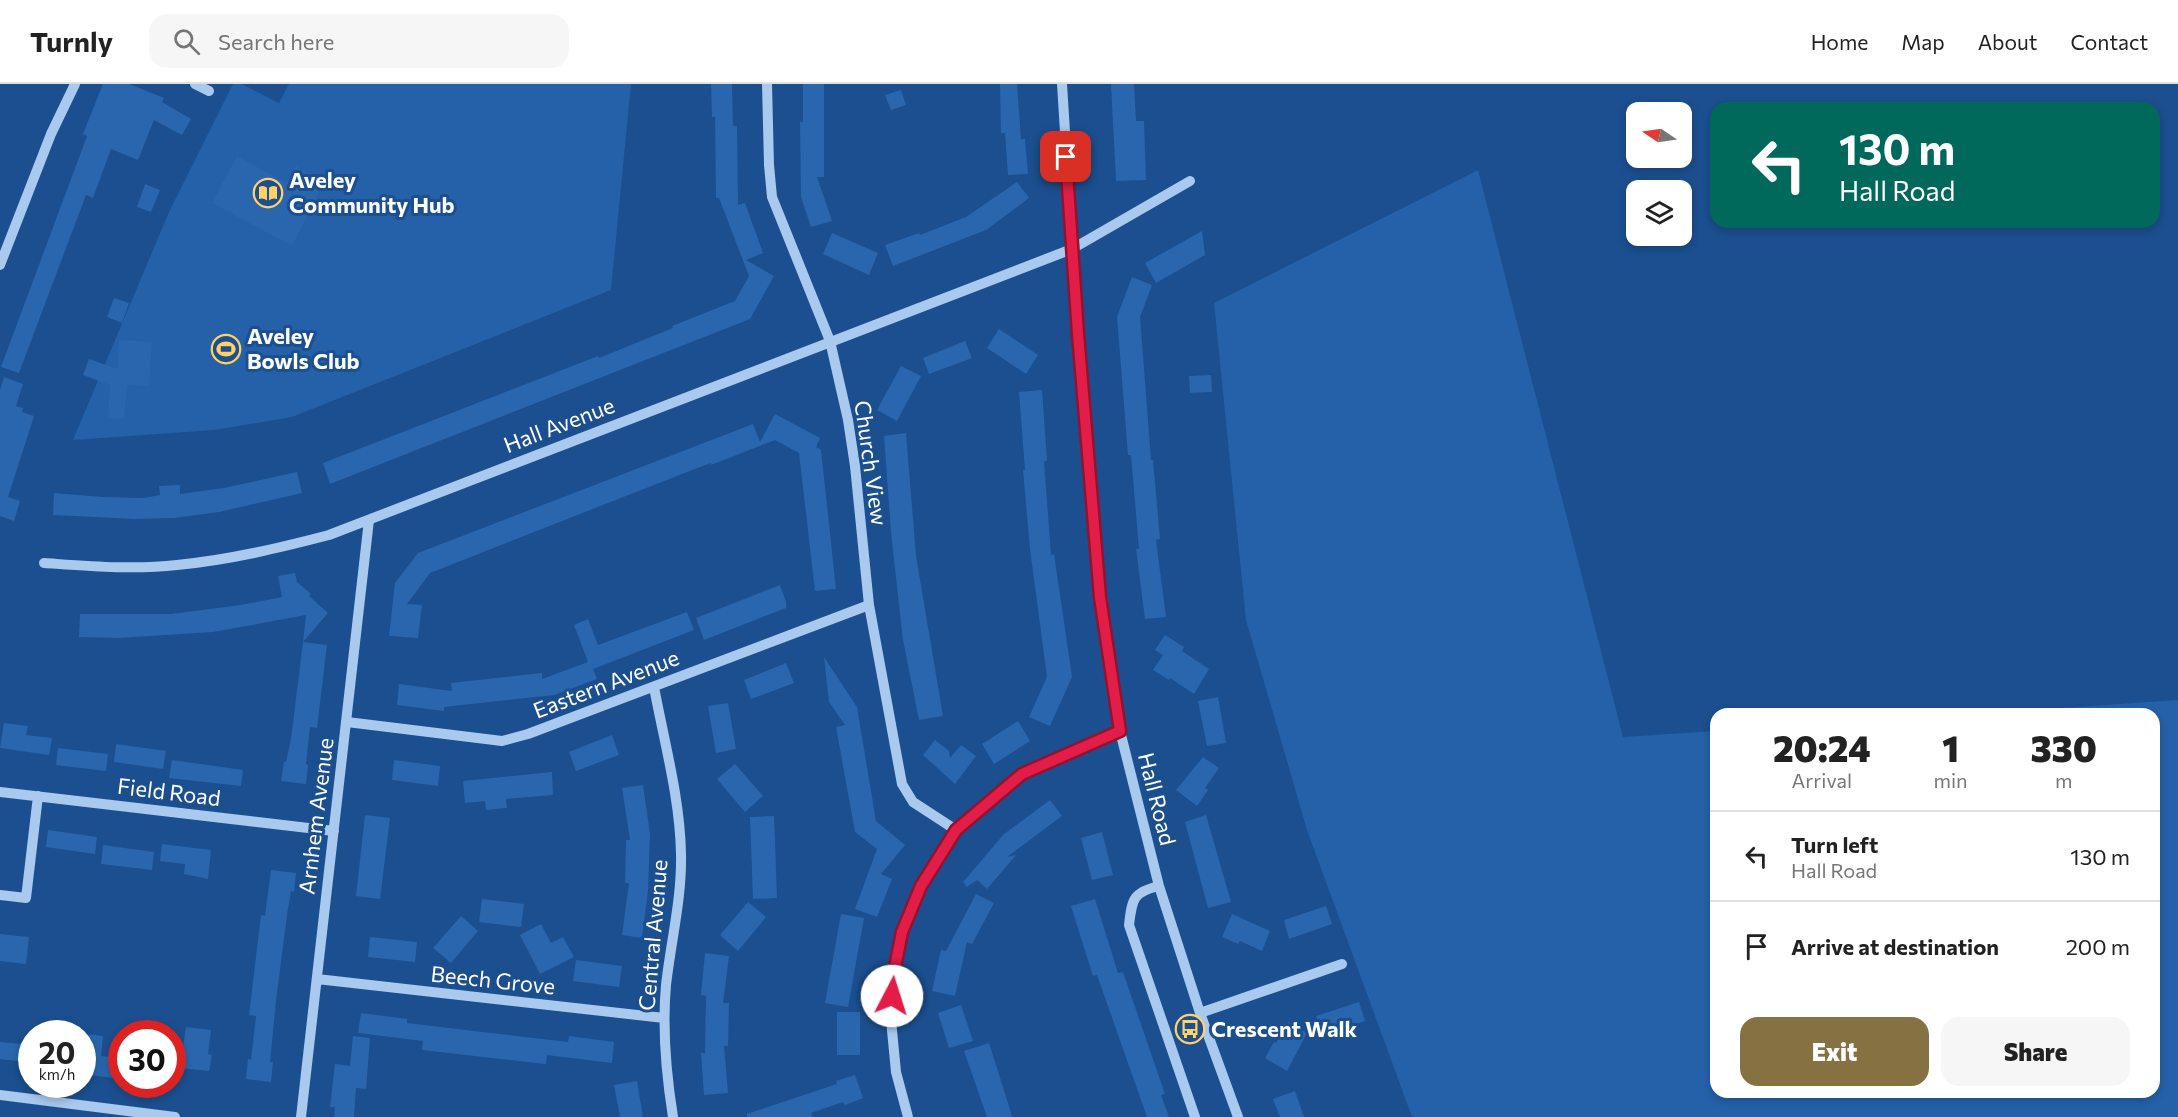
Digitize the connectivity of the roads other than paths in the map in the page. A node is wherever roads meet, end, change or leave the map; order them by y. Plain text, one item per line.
1 (75, 84) edge
2 (195, 84) edge
3 (767, 84) edge
4 (1062, 84) edge
5 (209, 91) dead end
6 (1190, 181) dead end
7 (1072, 249) junction
8 (0, 265) edge
9 (830, 341) junction
10 (369, 520) junction
11 (44, 563) dead end
12 (869, 605) junction
13 (654, 687) junction
14 (347, 722) junction
15 (1120, 731) junction
16 (0, 792) edge
17 (38, 796) junction
18 (956, 830) junction
19 (334, 831) junction
20 (1159, 886) junction
21 (0, 895) edge
22 (1342, 964) dead end
23 (317, 979) junction
24 (1200, 1012) junction
25 (664, 1018) junction
26 (0, 1095) edge
27 (905, 1116) edge
28 (175, 1117) edge
29 (301, 1117) edge
30 (674, 1117) edge
31 (1195, 1117) edge
32 (1238, 1117) edge

1 - 8 street
2 - 5 street
3 - 9 street, Church View
4 - 7 street, Hall Road
6 - 7 street, Hall Avenue
7 - 9 street, Hall Avenue
7 - 15 street, Hall Road
9 - 10 street, Hall Avenue
9 - 12 street, Church View
10 - 11 street, Hall Avenue
10 - 14 street, Arnhem Avenue
12 - 13 street, Eastern Avenue
12 - 18 street, Church View
13 - 14 street, Eastern Avenue
13 - 25 street, Central Avenue
14 - 19 street, Arnhem Avenue
15 - 18 street
15 - 20 street, Hall Road
16 - 17 street, Field Road
17 - 19 street, Field Road
17 - 21 street
18 - 27 street
19 - 23 street, Arnhem Avenue
20 - 24 street, Hall Road
20 - 31 street
22 - 24 street
23 - 25 street, Beech Grove
23 - 29 street, Arnhem Avenue
24 - 32 street, Hall Road
25 - 30 street, Central Avenue
26 - 28 street

